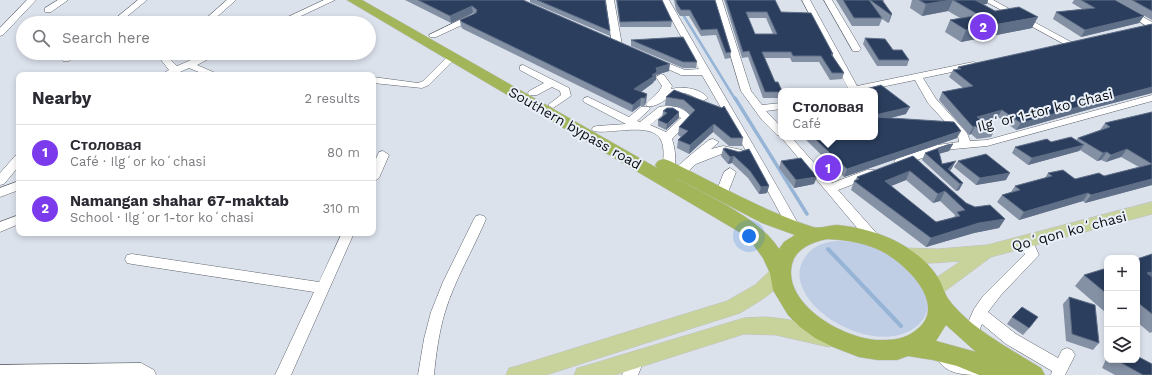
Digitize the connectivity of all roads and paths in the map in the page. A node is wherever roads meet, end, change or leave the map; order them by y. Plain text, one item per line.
1 (32, 0) edge
2 (64, 0) edge
3 (144, 0) edge
4 (232, 0) edge
5 (331, 0) edge
6 (353, 0) edge
7 (371, 0) edge
8 (610, 0) edge
9 (665, 0) edge
10 (718, 0) edge
11 (806, 0) edge
12 (828, 0) edge
13 (987, 0) edge
14 (1107, 0) edge
15 (48, 10) dead end
16 (16, 16) edge
17 (16, 16) edge
18 (123, 16) edge
19 (213, 16) edge
20 (295, 16) edge
21 (472, 17) edge
22 (1152, 26) edge
23 (1137, 29) edge
24 (0, 33) edge
25 (433, 35) junction
26 (604, 39) edge
27 (1053, 47) edge
28 (856, 49) dead end
29 (452, 57) junction
30 (645, 57) edge
31 (166, 60) edge
32 (200, 60) edge
33 (984, 63) edge
34 (189, 65) junction
35 (523, 68) dead end
36 (176, 71) joint
37 (207, 72) edge
38 (706, 72) junction
39 (686, 73) junction
40 (917, 76) junction
41 (661, 77) dead end
42 (376, 80) edge
43 (552, 83) junction
44 (850, 88) edge
45 (860, 88) edge
46 (685, 90) junction
47 (533, 93) junction
48 (664, 93) junction
49 (703, 98) dead end
50 (1152, 98) edge
51 (588, 100) dead end
52 (553, 105) junction
53 (778, 106) edge
54 (759, 109) junction
55 (630, 121) junction
56 (641, 127) junction
57 (597, 129) junction
58 (778, 130) edge
59 (666, 138) junction
60 (788, 140) edge
61 (713, 142) dead end
62 (965, 144) junction
63 (751, 149) junction
64 (383, 155) dead end
65 (910, 158) junction
66 (16, 162) edge
67 (690, 162) junction
68 (921, 168) edge
69 (376, 171) edge
70 (674, 171) junction
71 (730, 172) dead end
72 (0, 181) edge
73 (16, 186) edge
74 (832, 188) junction
75 (0, 193) edge
76 (721, 195) junction
77 (1152, 208) edge
78 (480, 219) dead end
79 (16, 220) edge
80 (0, 227) edge
81 (794, 227) junction
82 (813, 234) junction
83 (347, 236) edge
84 (874, 239) junction
85 (1024, 244) junction
86 (987, 252) junction
87 (904, 255) junction
88 (132, 259) dead end
89 (780, 272) junction
90 (324, 288) junction
91 (936, 296) junction
92 (979, 313) junction
93 (971, 334) junction
94 (840, 341) junction
95 (908, 347) junction
96 (932, 349) junction
97 (1062, 366) edge
98 (633, 367) edge
99 (0, 372) edge
100 (148, 375) edge
101 (283, 375) edge
102 (426, 375) edge
103 (517, 375) edge
104 (585, 375) edge
105 (971, 375) edge
106 (1002, 375) edge
107 (1034, 375) edge

1 - 16 street
2 - 15 street
3 - 18 street
4 - 19 street
5 - 20 street
6 - 29 highway, Southern bypass road
7 - 25 highway, Southern bypass road
8 - 26 street
9 - 38 street
10 - 54 street
11 - 44 street
12 - 28 street
13 - 27 street
14 - 22 street
17 - 24 street
21 - 25 street
22 - 23 street
25 - 47 highway, Southern bypass road
29 - 42 street
29 - 89 highway, Southern bypass road
30 - 39 street
31 - 36 street
32 - 34 street
33 - 40 street
34 - 36 street
34 - 37 street
35 - 43 street
38 - 39 street
38 - 63 street
39 - 46 street
40 - 45 street
40 - 62 street
41 - 48 street
43 - 47 street
43 - 52 street
46 - 48 street
46 - 49 street
47 - 52 highway, Southern bypass road
48 - 55 street
50 - 62 street, Ilgʻor 1-tor koʻchasi
51 - 55 street
52 - 57 highway, Southern bypass road
53 - 54 street
54 - 58 street
55 - 56 street
56 - 57 street
56 - 59 street
56 - 59 street
57 - 70 highway, Southern bypass road
59 - 70 street
60 - 74 street
61 - 67 street
62 - 65 street, Ilgʻor 1-tor koʻchasi
63 - 67 street
63 - 81 street
64 - 69 street
65 - 68 street
65 - 74 street, Ilgʻor 1-tor koʻchasi
66 - 72 street
67 - 70 street
70 - 76 highway, Southern bypass road
71 - 76 street
73 - 75 street
74 - 84 street
76 - 81 highway, Southern bypass road
77 - 85 main road, Qoʻqon koʻchasi
78 - 102 street
79 - 80 street
81 - 82 highway, Southern bypass road
82 - 84 highway
82 - 89 highway
83 - 90 street
84 - 87 highway
85 - 86 main road, Qoʻqon koʻchasi
85 - 92 street
86 - 87 main road, Qoʻqon koʻchasi
86 - 91 main road
87 - 91 highway
88 - 90 street
89 - 94 highway
89 - 103 main road
90 - 101 street
91 - 93 highway
91 - 95 highway
92 - 93 street
92 - 97 street
93 - 107 highway
94 - 95 highway
94 - 98 main road
95 - 96 highway
96 - 105 street
96 - 106 highway
98 - 104 main road
99 - 100 street

